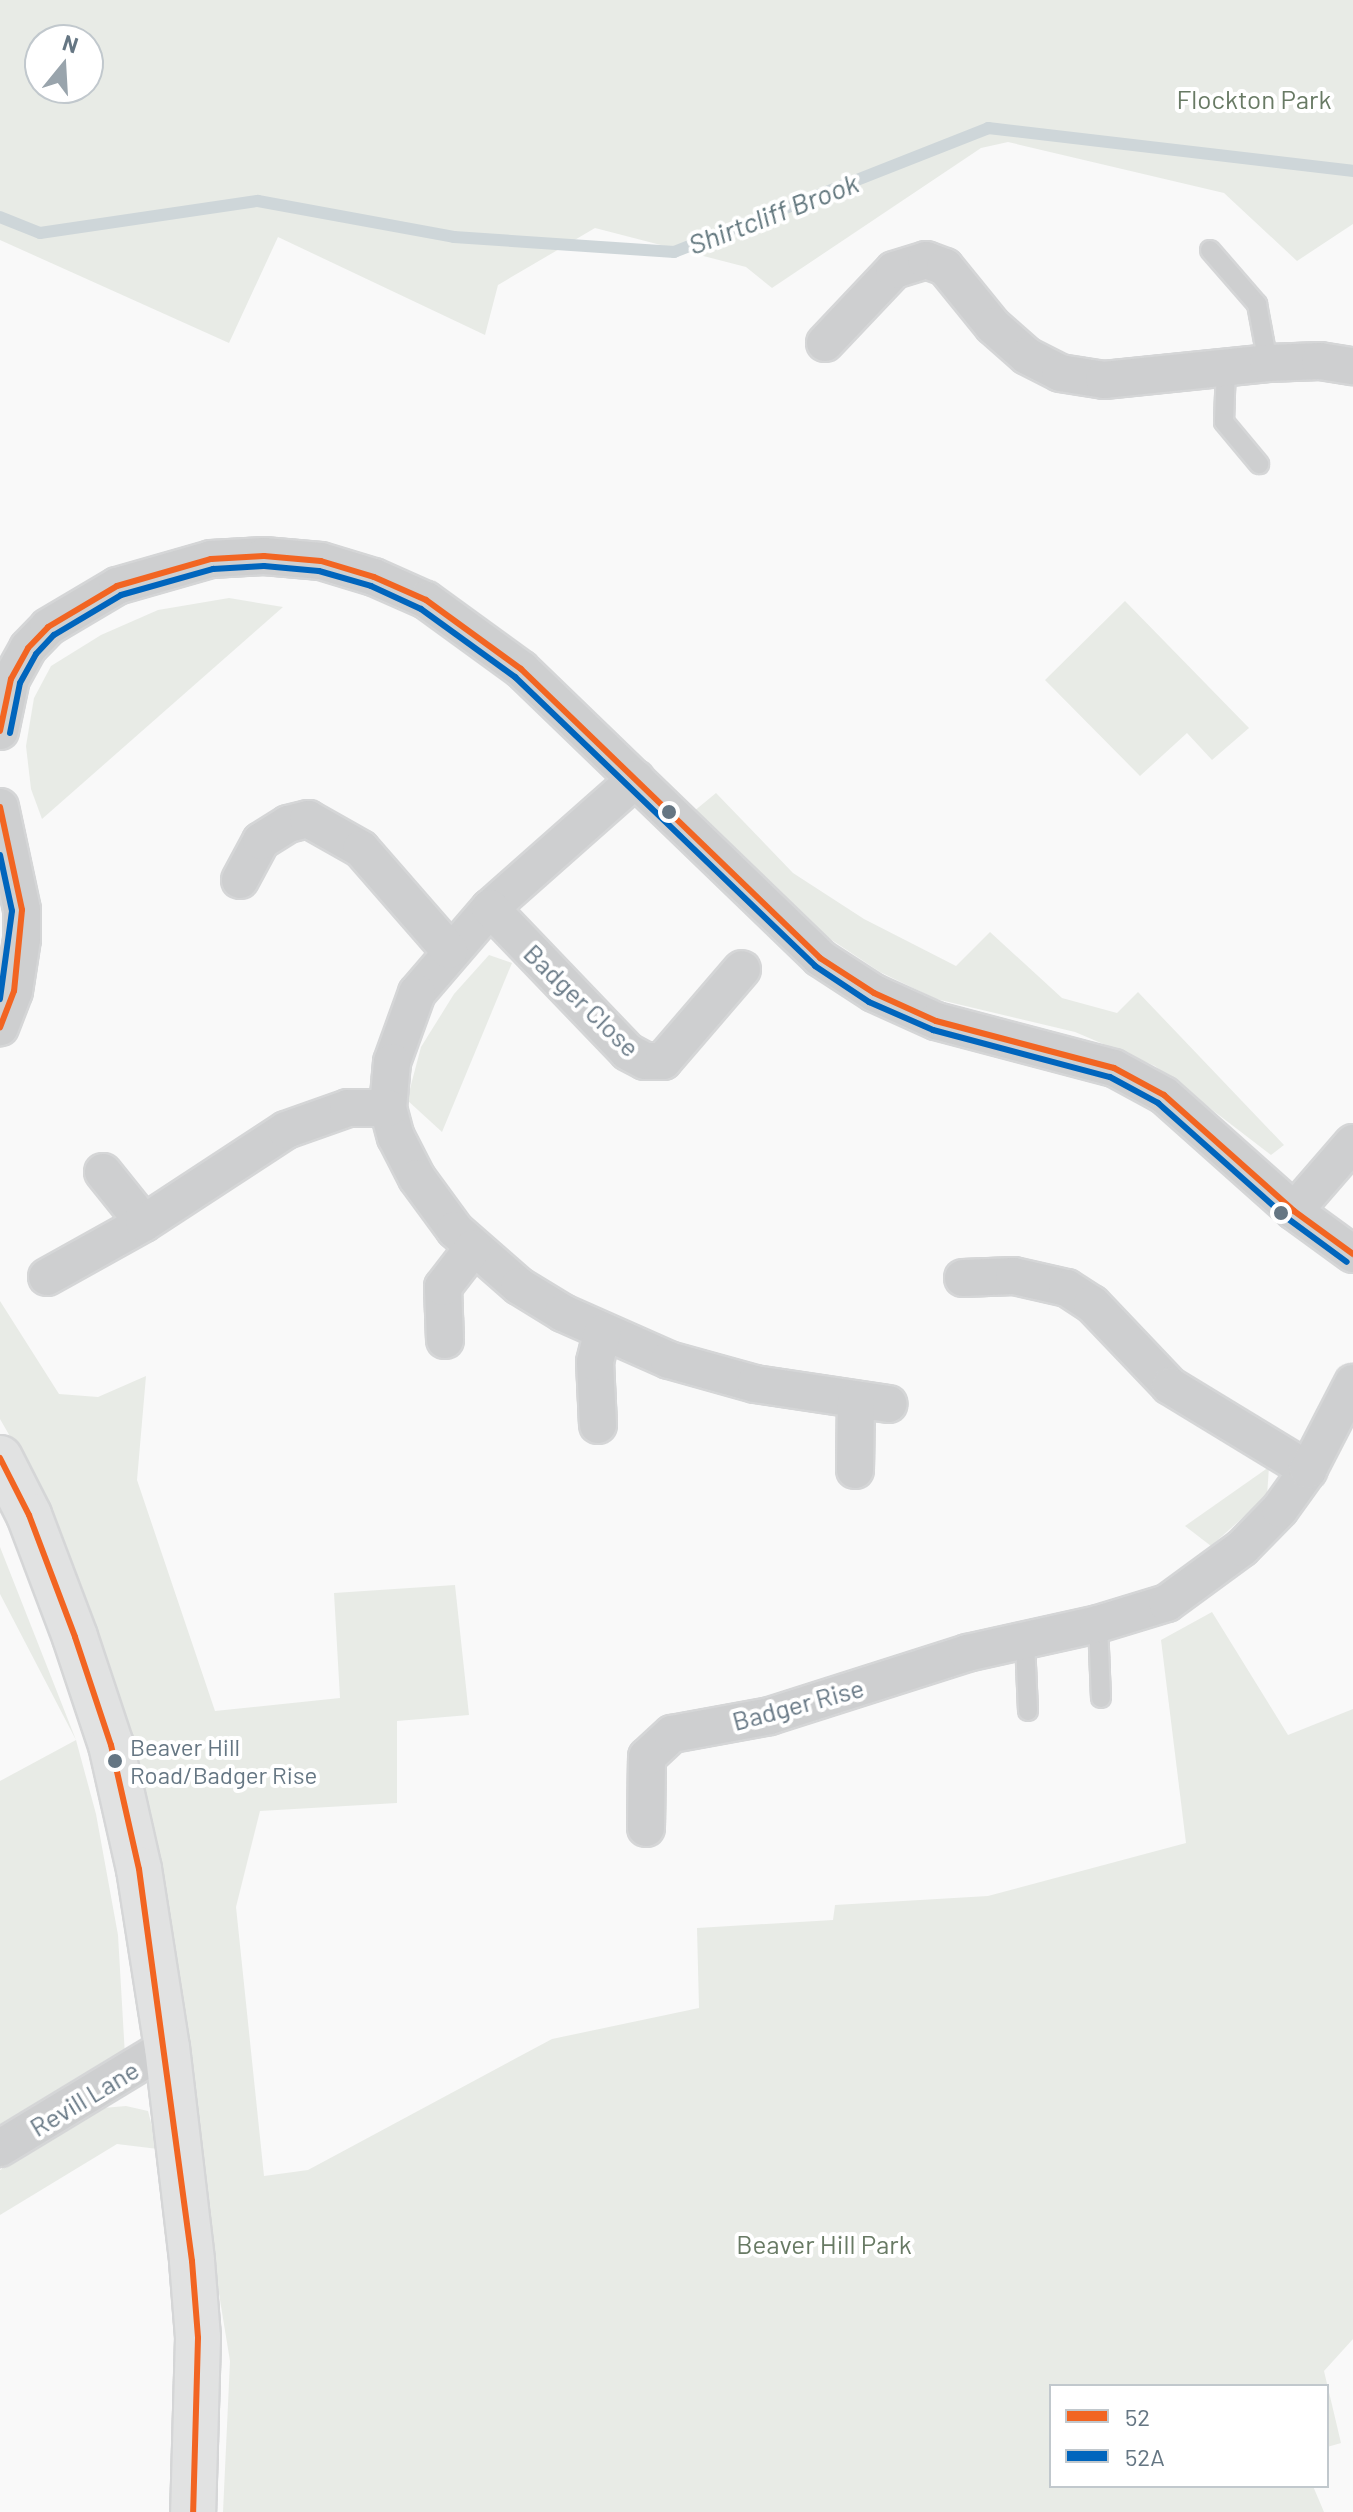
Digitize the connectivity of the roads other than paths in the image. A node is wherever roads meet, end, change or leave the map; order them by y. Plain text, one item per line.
1 (1210, 250) dead end
2 (825, 343) dead end
3 (1268, 363) junction
4 (1353, 366) edge
5 (1226, 367) junction
6 (1259, 464) dead end
7 (0, 731) edge
8 (636, 779) junction
9 (0, 807) edge
10 (240, 880) dead end
11 (490, 908) junction
12 (449, 950) junction
13 (742, 969) dead end
14 (9, 977) edge
15 (0, 1027) edge
16 (388, 1108) junction
17 (1353, 1143) edge
18 (103, 1172) dead end
19 (1294, 1211) junction
20 (144, 1223) junction
21 (473, 1248) junction
22 (1353, 1254) edge
23 (47, 1277) dead end
24 (963, 1278) dead end
25 (602, 1333) junction
26 (445, 1340) dead end
27 (1353, 1383) edge
28 (598, 1425) dead end
29 (0, 1458) edge
30 (855, 1470) dead end
31 (1308, 1470) junction
32 (1098, 1624) junction
33 (1025, 1642) junction
34 (1101, 1698) dead end
35 (1028, 1711) dead end
36 (646, 1828) dead end
37 (167, 2047) junction
38 (0, 2148) edge
39 (193, 2512) edge

1 - 3 lane
2 - 5 street
3 - 4 street
3 - 5 street
5 - 6 lane
7 - 8 street
8 - 11 street
8 - 19 street
9 - 14 street
10 - 12 street
11 - 12 street
11 - 13 street, Badger Close
12 - 16 street
14 - 15 street
16 - 20 street
16 - 21 street
17 - 19 street
18 - 20 street
19 - 22 street
20 - 23 street
21 - 25 street
21 - 26 street
24 - 31 street
25 - 28 street
25 - 30 street
27 - 31 street, Badger Rise
29 - 37 main road
31 - 32 street, Badger Rise
32 - 33 street, Badger Rise
32 - 34 lane
33 - 35 lane
33 - 36 street, Badger Rise
37 - 38 street, Revill Lane
37 - 39 main road

